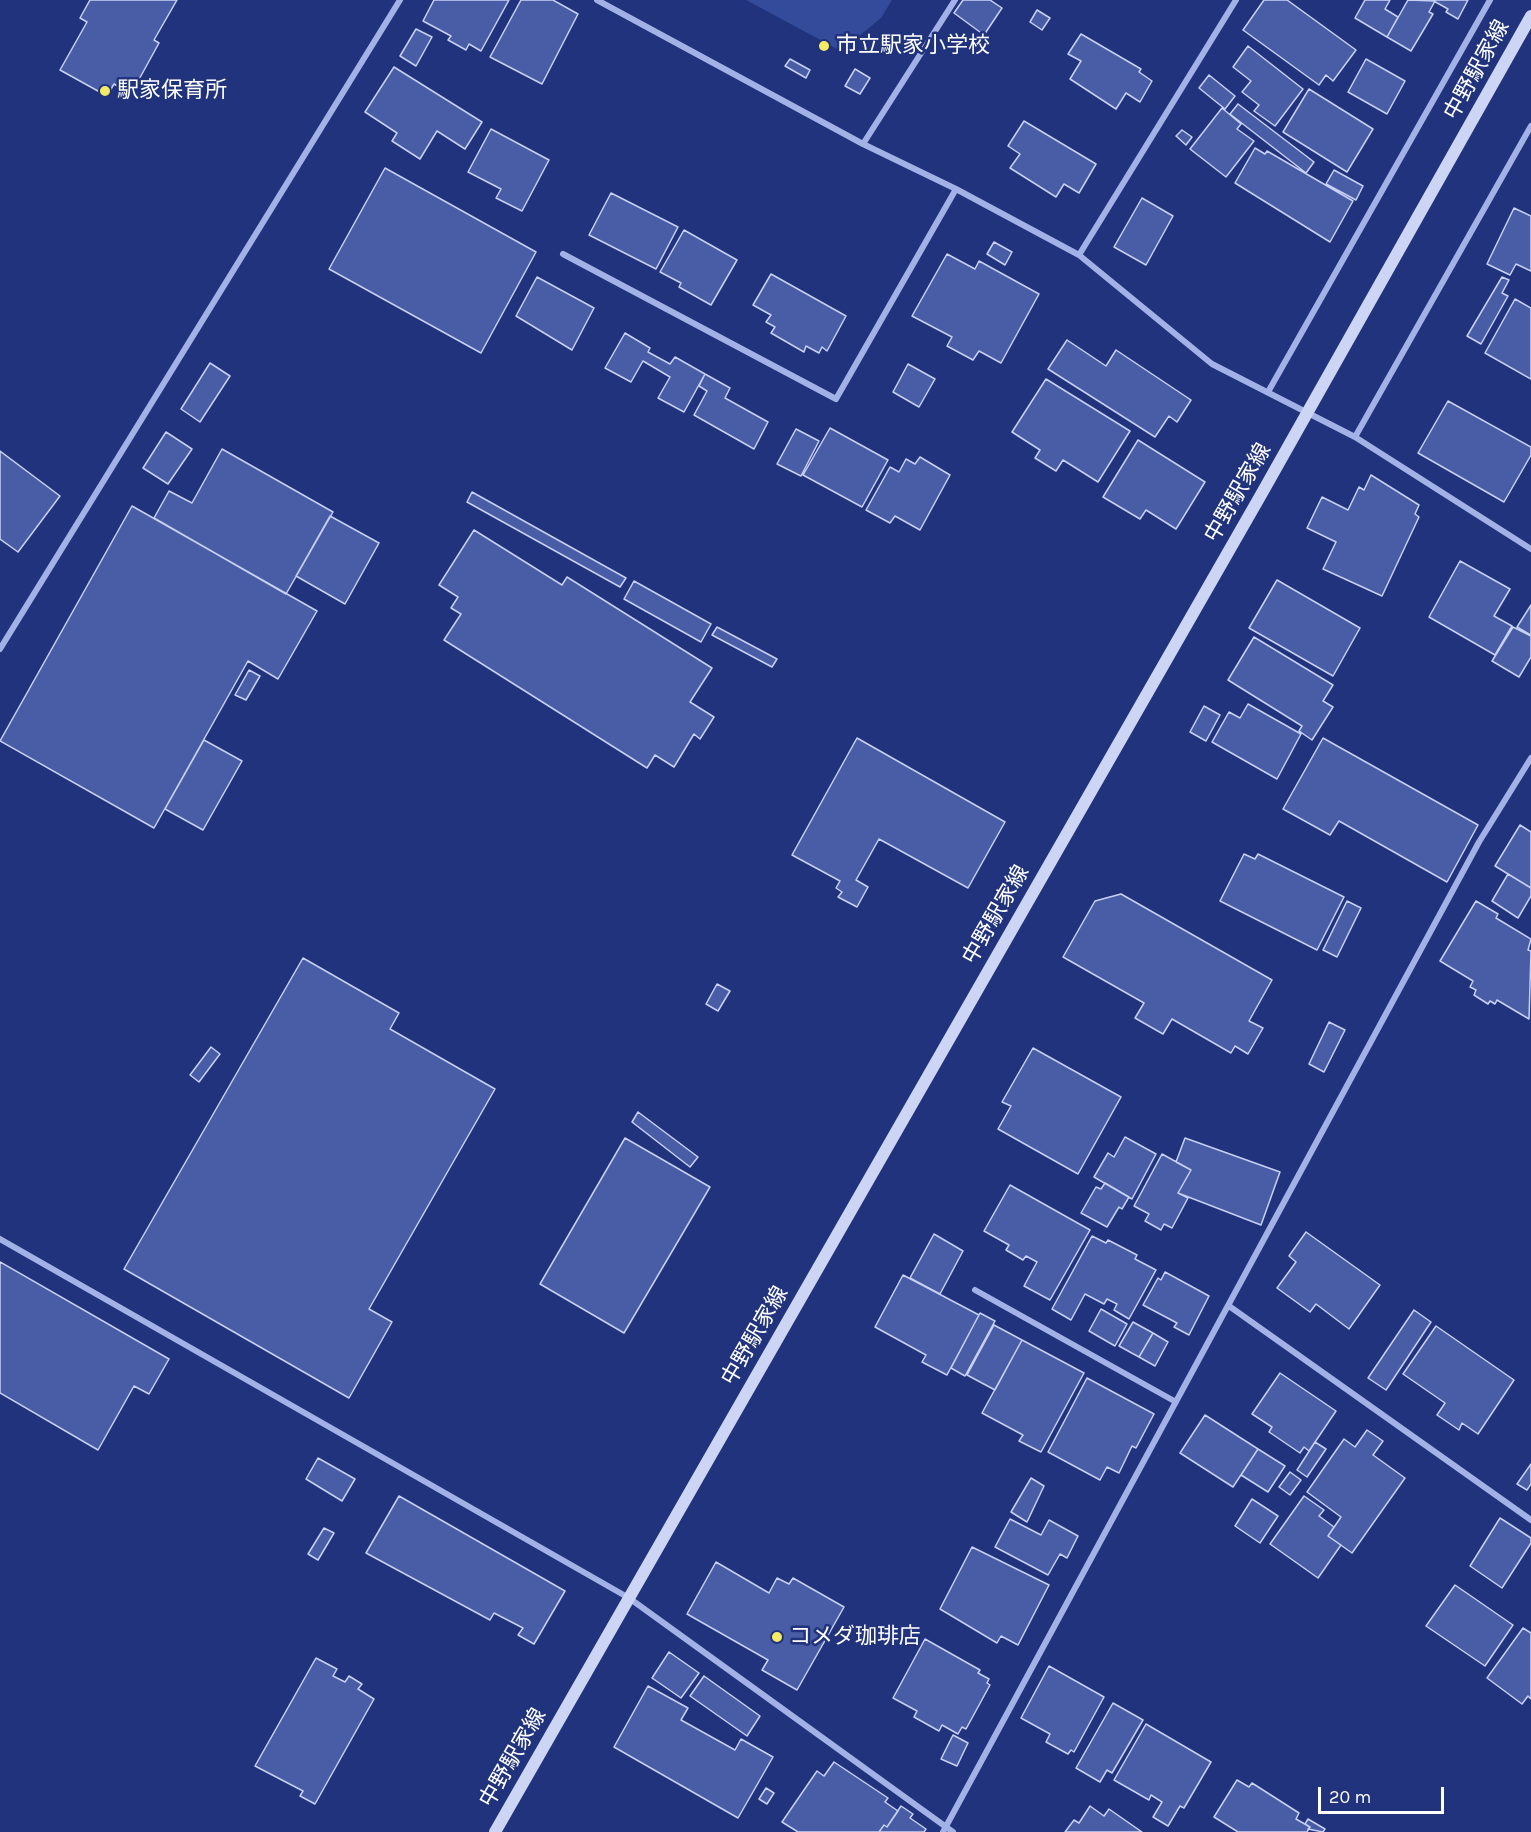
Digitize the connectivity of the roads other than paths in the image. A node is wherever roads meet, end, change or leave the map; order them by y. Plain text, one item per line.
1 (400, 0) edge
2 (597, 0) edge
3 (955, 0) edge
4 (1236, 0) edge
5 (1490, 0) edge
6 (1531, 16) edge
7 (1531, 126) edge
8 (863, 144) junction
9 (956, 189) junction
10 (562, 254) dead end
11 (1079, 255) junction
12 (1268, 392) junction
13 (1308, 412) junction
14 (1355, 437) junction
15 (1531, 549) edge
16 (0, 649) edge
17 (1531, 758) edge
18 (0, 1239) edge
19 (975, 1290) dead end
20 (1229, 1306) junction
21 (1176, 1402) junction
22 (1531, 1520) edge
23 (629, 1598) junction
24 (944, 1829) edge
25 (495, 1832) edge
26 (953, 1832) edge

1 - 16 street
2 - 8 street
3 - 8 street
4 - 11 street
5 - 12 street
6 - 13 main road, 中野駅家線
7 - 14 street
8 - 9 street
9 - 10 street
9 - 11 street
11 - 12 street
12 - 13 street
13 - 14 street
13 - 23 main road, 中野駅家線
14 - 15 street
17 - 20 street
18 - 23 street
19 - 21 street
20 - 21 street
20 - 22 street
21 - 24 street
23 - 24 street
23 - 25 main road, 中野駅家線
24 - 26 street

